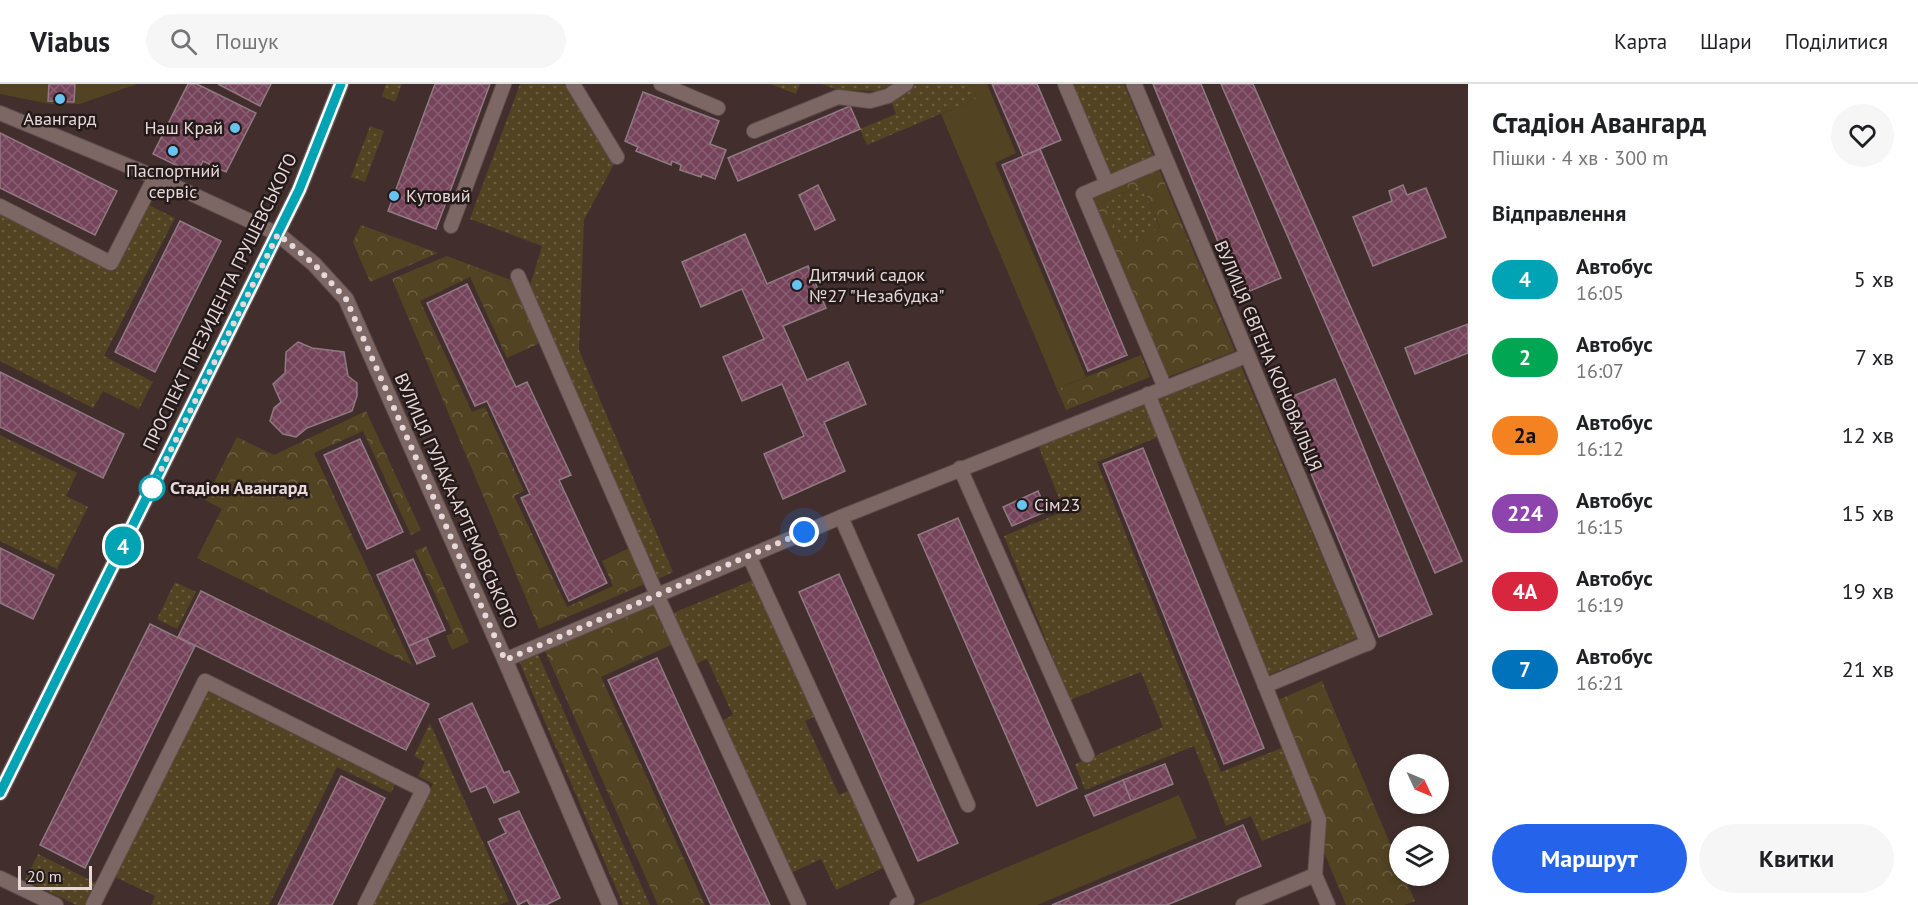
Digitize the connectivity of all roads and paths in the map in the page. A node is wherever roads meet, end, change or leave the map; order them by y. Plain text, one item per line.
1 (341, 84) edge
2 (504, 84) edge
3 (573, 84) edge
4 (661, 84) edge
5 (906, 84) edge
6 (1065, 84) edge
7 (1134, 84) edge
8 (718, 108) dead end
9 (0, 113) edge
10 (754, 131) dead end
11 (617, 156) dead end
12 (1165, 159) junction
13 (155, 177) junction
14 (1107, 184) junction
15 (0, 206) edge
16 (451, 226) dead end
17 (278, 234) junction
18 (518, 276) dead end
19 (1246, 356) junction
20 (1165, 388) junction
21 (1148, 394) junction
22 (960, 468) junction
23 (841, 517) junction
24 (749, 556) junction
25 (657, 595) junction
26 (1368, 643) joint
27 (505, 660) junction
28 (1265, 686) junction
29 (1087, 754) dead end
30 (0, 793) edge
31 (968, 805) dead end
32 (1316, 875) junction
33 (0, 878) edge
34 (56, 905) edge
35 (93, 905) edge
36 (365, 905) edge
37 (610, 905) edge
38 (799, 905) edge
39 (897, 905) edge
40 (1243, 905) edge
41 (1328, 905) edge

1 - 17 street, ПРОСПЕКТ ПРЕЗИДЕНТА ГРУШЕВСЬКОГО
2 - 16 lane
3 - 11 lane
4 - 8 lane
5 - 10 lane
6 - 14 lane
7 - 12 street, ВУЛИЦЯ ЄВГЕНА КОНОВАЛЬЦЯ
9 - 13 lane
12 - 14 lane
12 - 19 street, ВУЛИЦЯ ЄВГЕНА КОНОВАЛЬЦЯ
13 - 15 lane
13 - 17 lane
14 - 20 lane
17 - 27 street, ВУЛИЦЯ ГУЛАКА-АРТЕМОВСЬКОГО
17 - 30 street, ПРОСПЕКТ ПРЕЗИДЕНТА ГРУШЕВСЬКОГО
18 - 25 lane
19 - 20 lane
19 - 26 street, ВУЛИЦЯ ЄВГЕНА КОНОВАЛЬЦЯ
20 - 21 lane
21 - 22 lane
21 - 28 lane
22 - 23 lane
22 - 29 lane
23 - 24 lane
23 - 31 lane
24 - 25 lane
24 - 39 lane
25 - 27 lane
25 - 38 lane
26 - 28 lane
27 - 37 street, ВУЛИЦЯ ГУЛАКА-АРТЕМОВСЬКОГО
28 - 32 lane
32 - 40 lane
32 - 41 lane
33 - 34 lane
35 - 36 lane

